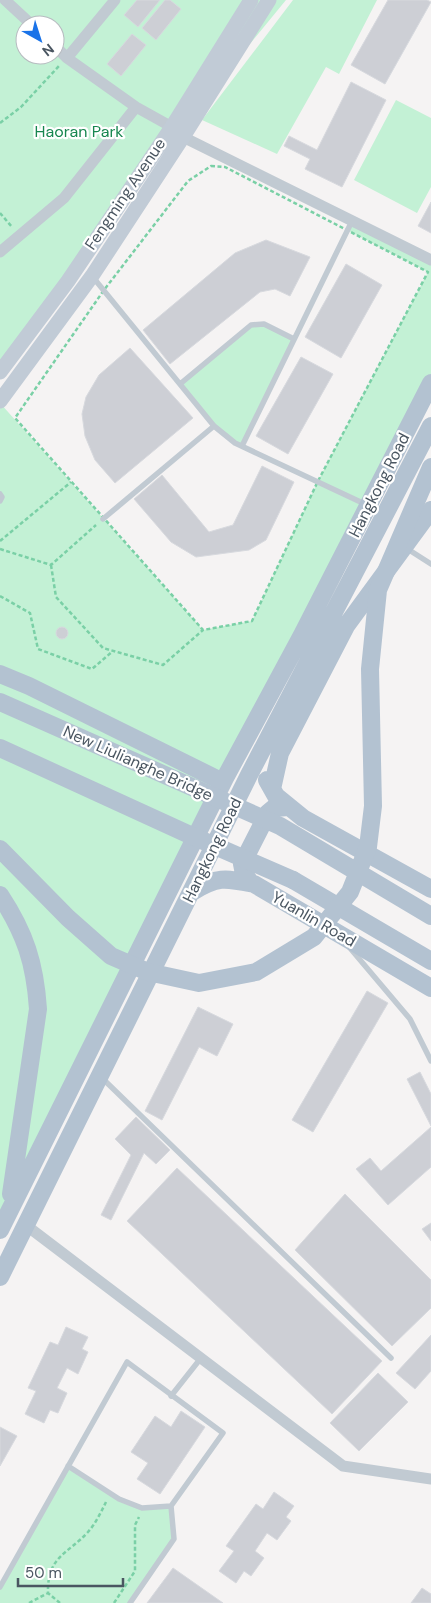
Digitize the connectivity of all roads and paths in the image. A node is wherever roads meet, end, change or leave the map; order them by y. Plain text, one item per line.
1 (5, 0) edge
2 (115, 0) edge
3 (251, 0) edge
4 (269, 0) edge
5 (21, 15) edge
6 (67, 58) junction
7 (136, 107) junction
8 (0, 123) edge
9 (172, 127) junction
10 (183, 137) junction
11 (0, 213) edge
12 (350, 225) junction
13 (19, 236) junction
14 (0, 252) edge
15 (431, 260) edge
16 (92, 276) junction
17 (104, 290) junction
18 (294, 339) junction
19 (0, 372) edge
20 (431, 383) edge
21 (180, 384) junction
22 (0, 401) edge
23 (214, 426) junction
24 (431, 426) edge
25 (242, 446) junction
26 (431, 468) edge
27 (318, 481) junction
28 (71, 482) junction
29 (0, 494) edge
30 (0, 501) edge
31 (369, 506) junction
32 (431, 510) edge
33 (103, 519) junction
34 (0, 542) edge
35 (405, 546) junction
36 (0, 549) edge
37 (431, 564) edge
38 (51, 565) junction
39 (0, 596) edge
40 (203, 630) junction
41 (113, 651) junction
42 (0, 674) edge
43 (0, 702) edge
44 (0, 748) edge
45 (263, 749) junction
46 (224, 782) junction
47 (272, 789) junction
48 (289, 807) junction
49 (0, 849) edge
50 (251, 884) junction
51 (431, 889) edge
52 (192, 892) junction
53 (0, 895) edge
54 (431, 916) edge
55 (337, 933) junction
56 (431, 961) edge
57 (431, 988) edge
58 (431, 1061) edge
59 (101, 1077) junction
60 (8, 1213) junction
61 (28, 1226) junction
62 (0, 1230) edge
63 (0, 1277) edge
64 (201, 1358) junction
65 (391, 1358) dead end
66 (171, 1396) junction
67 (68, 1466) junction
68 (431, 1479) edge
69 (110, 1494) junction
70 (171, 1506) junction
71 (142, 1508) junction
72 (0, 1586) edge
73 (48, 1593) junction
74 (29, 1603) edge
75 (60, 1603) edge
76 (114, 1603) edge
77 (130, 1603) edge

1 - 5 street
2 - 6 street
3 - 9 main road, Fengming Avenue
4 - 10 main road, Fengming Avenue
6 - 7 street
6 - 8 path
7 - 9 street
7 - 13 street
9 - 10 street
9 - 19 main road, Fengming Avenue
10 - 12 street
10 - 16 main road, Fengming Avenue
11 - 13 path
12 - 15 street
12 - 17 path
12 - 18 lane
12 - 27 path
13 - 14 street
16 - 17 lane
16 - 22 main road, Fengming Avenue
17 - 21 lane
17 - 28 path
18 - 21 lane
18 - 25 lane
20 - 31 main road, Hangkong Road
21 - 23 lane
23 - 25 lane
23 - 33 lane
24 - 45 main road, Hangkong Road
25 - 27 lane
26 - 49 main road, bridge
27 - 31 lane
27 - 40 path
28 - 33 path
28 - 34 path
29 - 30 lane
31 - 46 main road, Hangkong Road
32 - 35 main road
33 - 38 path
33 - 40 path
35 - 37 lane
35 - 47 main road
36 - 38 path
38 - 41 path
39 - 41 path
40 - 41 path
42 - 46 main road
43 - 54 main road, New Liulianghe Bridge, bridge
44 - 56 main road, bridge
45 - 47 main road
45 - 52 main road, Hangkong Road
46 - 60 main road, Hangkong Road
47 - 48 main road
48 - 50 main road
48 - 51 main road
50 - 52 main road, Yuanlin Road
50 - 55 main road, Yuanlin Road
52 - 59 main road, Hangkong Road
53 - 60 main road
55 - 57 main road, Yuanlin Road
55 - 58 lane
59 - 61 main road, Hangkong Road
59 - 65 lane
60 - 62 main road, Hangkong Road
61 - 63 main road, Hangkong Road
61 - 64 street
64 - 66 lane
64 - 68 street
66 - 67 lane
66 - 70 lane
67 - 69 lane
67 - 72 lane
69 - 71 lane
69 - 73 path
70 - 71 lane
70 - 77 lane
71 - 76 path
73 - 74 path
73 - 75 path

